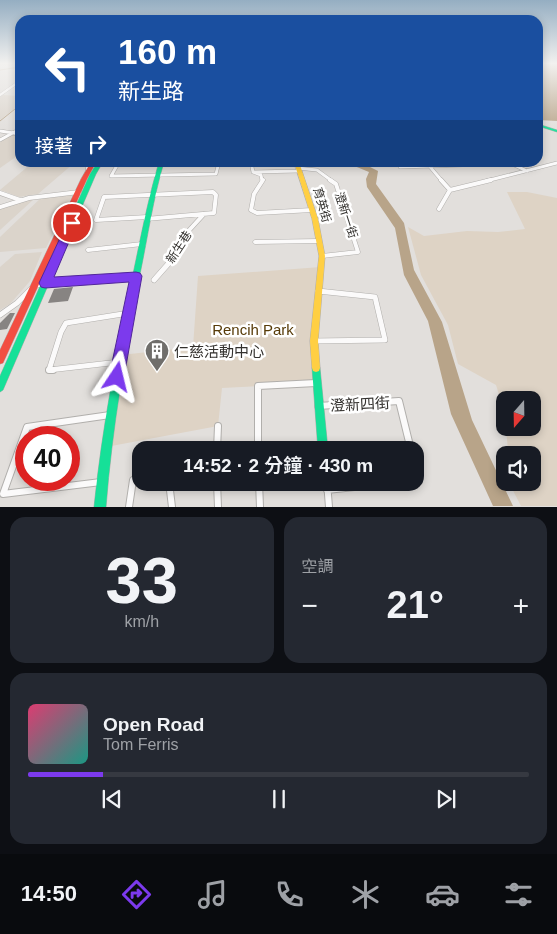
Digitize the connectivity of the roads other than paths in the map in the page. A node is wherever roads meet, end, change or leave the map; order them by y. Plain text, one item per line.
1 (9, 88) edge
2 (0, 90) edge
3 (5, 90) junction
4 (0, 95) edge
5 (543, 127) edge
6 (0, 131) edge
7 (557, 131) edge
8 (13, 133) joint
9 (0, 140) edge
10 (557, 163) edge
11 (87, 167) edge
12 (91, 167) edge
13 (98, 167) edge
14 (116, 167) edge
15 (160, 167) edge
16 (218, 167) edge
17 (252, 167) edge
18 (297, 167) edge
19 (431, 167) edge
20 (519, 167) edge
21 (542, 167) edge
22 (543, 167) edge
23 (88, 171) junction
24 (527, 171) junction
25 (253, 172) junction
26 (157, 176) junction
27 (450, 190) junction
28 (82, 192) junction
29 (0, 193) edge
30 (152, 194) junction
31 (20, 200) junction
32 (76, 205) junction
33 (0, 207) edge
34 (439, 209) dead end
35 (312, 210) junction
36 (204, 214) junction
37 (146, 218) junction
38 (319, 241) junction
39 (256, 242) dead end
40 (142, 244) junction
41 (88, 250) dead end
42 (322, 256) junction
43 (136, 276) junction
44 (154, 280) dead end
45 (45, 283) junction
46 (35, 285) junction
47 (318, 291) junction
48 (129, 313) junction
49 (0, 315) edge
50 (314, 341) junction
51 (0, 360) edge
52 (119, 362) junction
53 (316, 383) junction
54 (0, 387) edge
55 (318, 406) junction
56 (110, 415) junction
57 (218, 426) dead end
58 (217, 441) edge
59 (258, 441) edge
60 (322, 441) edge
61 (409, 441) edge
62 (101, 482) junction
63 (132, 486) edge
64 (171, 491) edge
65 (217, 491) edge
66 (259, 491) edge
67 (328, 491) edge
68 (100, 506) edge
69 (129, 506) edge
70 (172, 506) edge
71 (218, 506) edge
72 (260, 506) edge
73 (329, 506) edge

1 - 3 street
2 - 3 street
3 - 4 street
5 - 7 street
6 - 8 street
8 - 9 street
10 - 22 street
11 - 23 street
12 - 23 street
13 - 28 street
14 - 26 street
15 - 26 street
16 - 26 street
17 - 25 street
18 - 25 street
18 - 35 street, 育英街
18 - 42 street, 澄新一街
19 - 27 street
20 - 24 street
21 - 24 street
23 - 28 street
24 - 27 street
25 - 35 street
26 - 30 street
27 - 34 street
28 - 31 street
28 - 32 street
29 - 31 street
30 - 36 street, 新生巷
30 - 37 street
30 - 37 street
31 - 33 street
32 - 45 street
32 - 46 street
35 - 38 street, 育英街
36 - 37 street
36 - 44 street, 新生巷
37 - 40 street
38 - 39 street
38 - 42 street, 育英街
40 - 41 street
40 - 43 street
42 - 47 street, 育英街
43 - 45 street
43 - 48 street
45 - 46 street
45 - 54 street
46 - 49 street
46 - 51 street
47 - 50 street, 育英街
47 - 50 street
48 - 52 street
48 - 52 street
50 - 53 street, 育英街
52 - 56 street
53 - 55 street, 育英街
53 - 59 street
55 - 60 street, 育英街
55 - 61 street, 澄新四街
56 - 62 street
56 - 62 street
57 - 58 street
62 - 68 street
63 - 69 street
64 - 70 street
65 - 71 street
66 - 72 street
67 - 73 street

